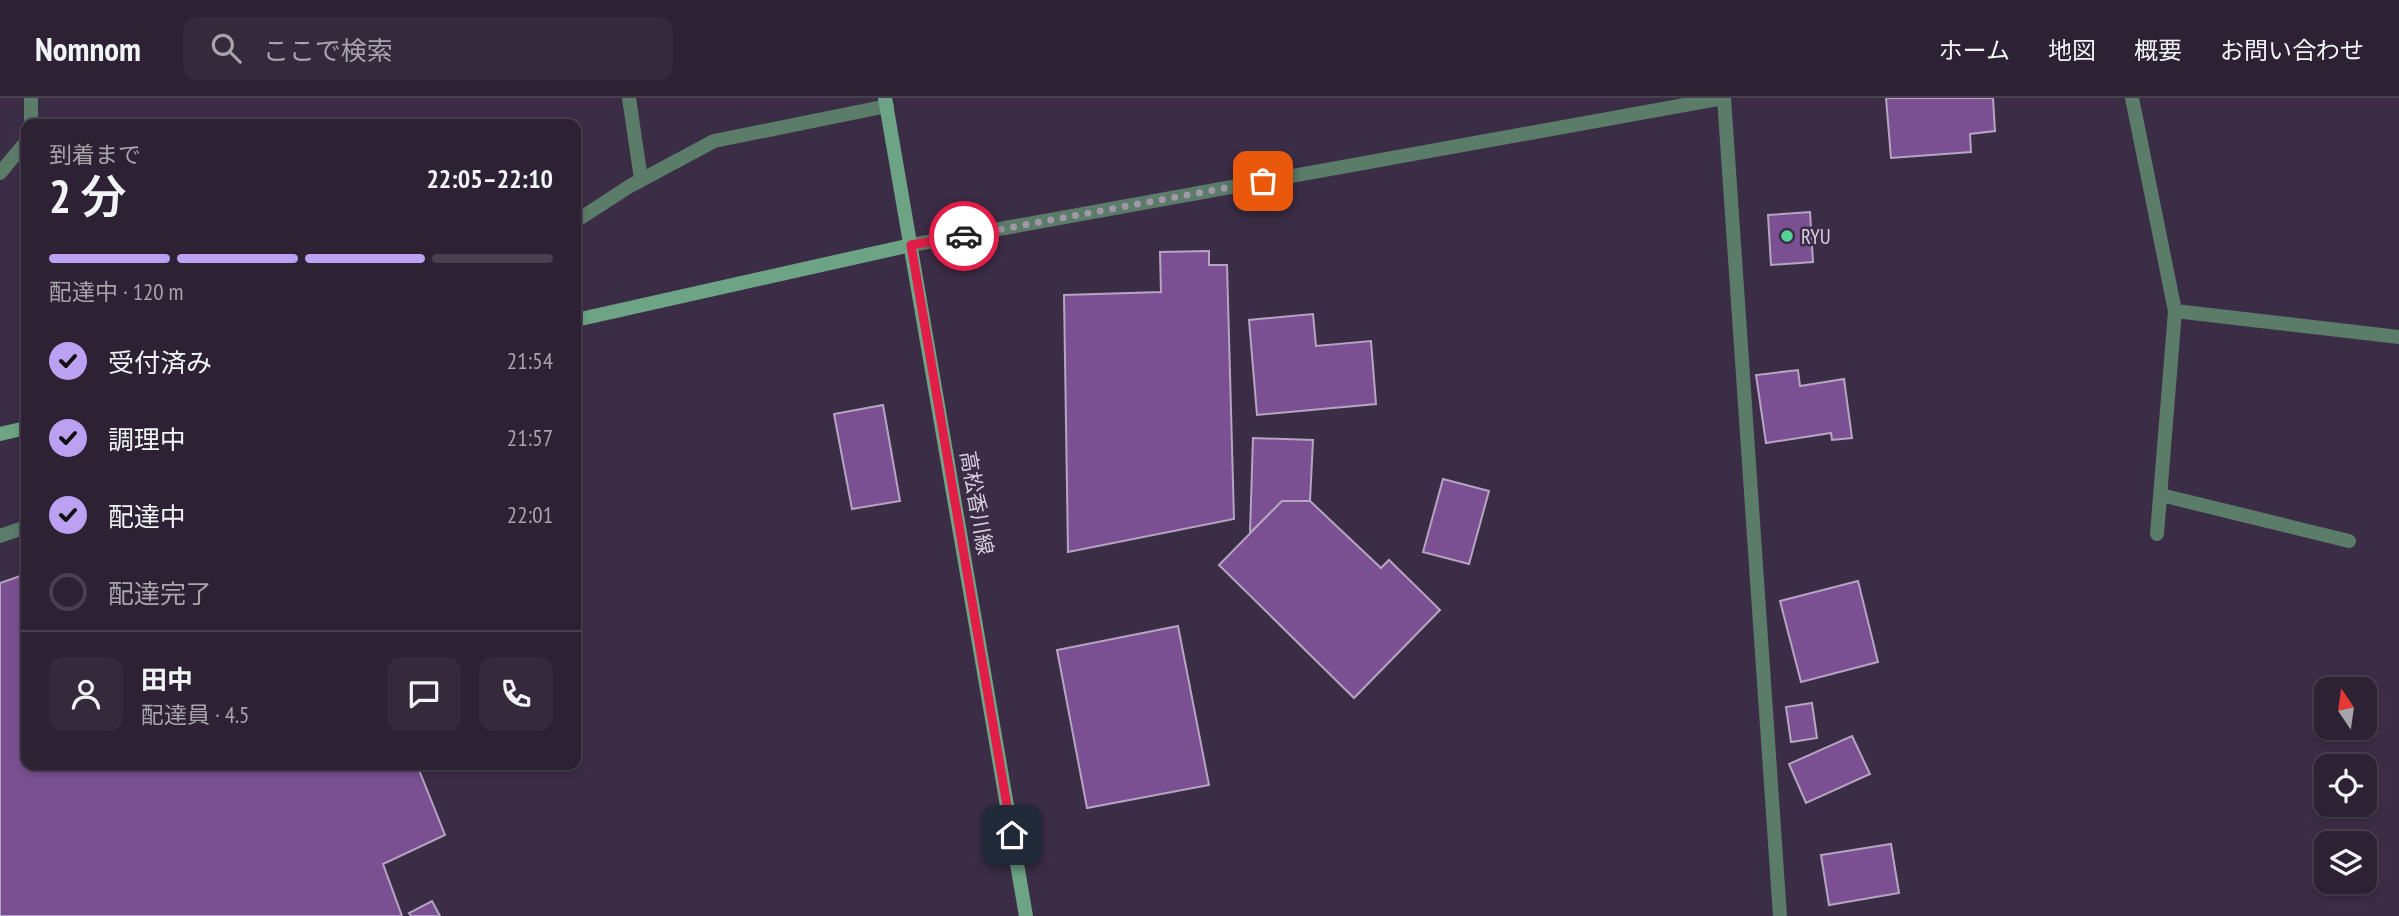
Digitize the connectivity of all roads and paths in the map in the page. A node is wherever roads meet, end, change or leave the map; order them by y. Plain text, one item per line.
1 (31, 98) edge
2 (629, 98) edge
3 (1723, 98) edge
4 (2132, 98) edge
5 (886, 102) edge
6 (31, 119) edge
7 (21, 148) edge
8 (0, 173) edge
9 (641, 179) junction
10 (581, 218) edge
11 (911, 245) junction
12 (2175, 311) junction
13 (581, 319) edge
14 (2399, 337) edge
15 (21, 429) edge
16 (0, 434) edge
17 (2161, 495) junction
18 (21, 529) edge
19 (2157, 534) dead end
20 (0, 536) edge
21 (2349, 541) dead end
22 (1026, 916) edge
23 (1780, 916) edge

1 - 6 street
2 - 9 street
3 - 11 street
3 - 23 street
4 - 12 street
5 - 9 street
5 - 11 main road, 高松香川線
7 - 8 street
9 - 10 street
11 - 13 main road
11 - 22 main road, 高松香川線
12 - 14 street
12 - 17 street
15 - 16 main road
17 - 19 street
17 - 21 street
18 - 20 street

